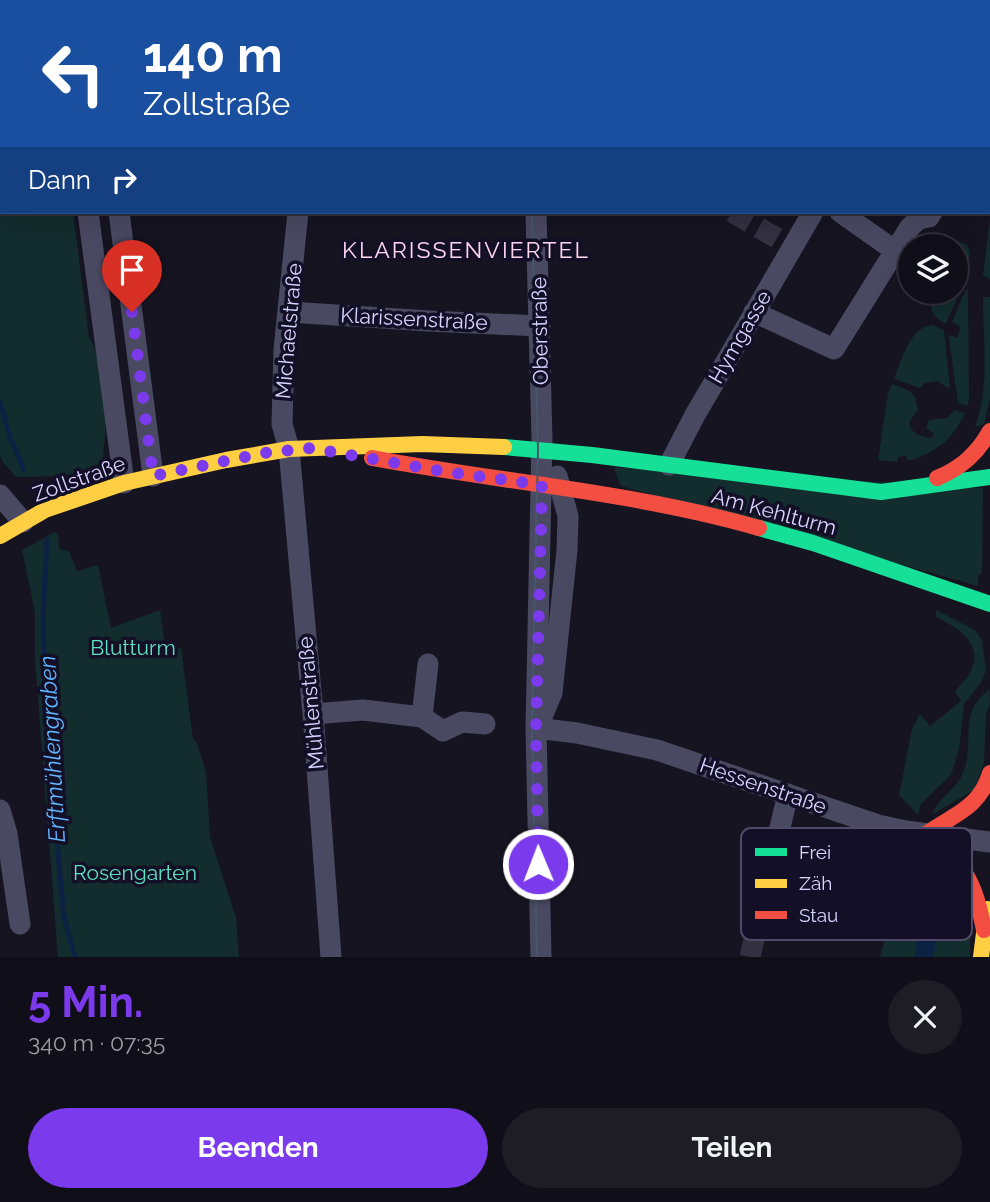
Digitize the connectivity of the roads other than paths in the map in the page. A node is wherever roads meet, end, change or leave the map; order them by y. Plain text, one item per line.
1 (88, 214) edge
2 (119, 214) edge
3 (298, 214) edge
4 (537, 214) edge
5 (811, 214) edge
6 (843, 214) edge
7 (931, 214) edge
8 (894, 250) junction
9 (289, 312) junction
10 (754, 312) junction
11 (540, 326) junction
12 (990, 431) edge
13 (316, 448) junction
14 (289, 449) junction
15 (542, 449) junction
16 (669, 465) junction
17 (153, 476) junction
18 (990, 477) edge
19 (124, 483) junction
20 (552, 486) junction
21 (906, 489) junction
22 (0, 495) edge
23 (23, 522) junction
24 (0, 536) edge
25 (990, 604) edge
26 (428, 664) dead end
27 (313, 714) junction
28 (422, 717) junction
29 (485, 724) dead end
30 (536, 728) junction
31 (990, 773) edge
32 (788, 794) junction
33 (0, 810) edge
34 (780, 828) tunnel mouth
35 (894, 828) edge
36 (934, 828) edge
37 (972, 840) edge
38 (990, 842) edge
39 (972, 878) edge
40 (989, 885) edge
41 (20, 924) dead end
42 (985, 930) junction
43 (331, 957) edge
44 (541, 957) edge
45 (981, 957) edge

1 - 19 street
2 - 17 street
3 - 9 street, Michaelstraße
4 - 11 street, Oberstraße
5 - 10 street, Hymgasse
6 - 8 street
7 - 8 street
8 - 10 street
9 - 11 street, Klarissenstraße
9 - 14 street, Michaelstraße
10 - 16 street, Hymgasse
11 - 15 street, Oberstraße
12 - 21 main road, Am Kehlturm
13 - 14 main road, Zollstraße
13 - 15 main road, Zollstraße
13 - 20 main road, Zollstraße
14 - 17 main road, Zollstraße
14 - 27 street, Mühlenstraße
15 - 16 main road, Am Kehlturm
15 - 20 street, Oberstraße
16 - 21 main road, Am Kehlturm
17 - 19 main road, Zollstraße
18 - 21 main road, Am Kehlturm
19 - 23 main road, Zollstraße
20 - 25 main road, Am Kehlturm
20 - 30 street, Oberstraße
22 - 23 street
23 - 24 main road, Zollstraße
26 - 28 street
27 - 28 street
27 - 43 street, Mühlenstraße
28 - 29 street
30 - 32 street, Hessenstraße
30 - 44 street, Oberstraße
31 - 36 main road
32 - 34 street
32 - 35 street, Hessenstraße
33 - 41 street
37 - 38 street, Hessenstraße
39 - 42 main road
40 - 42 main road
42 - 45 main road

